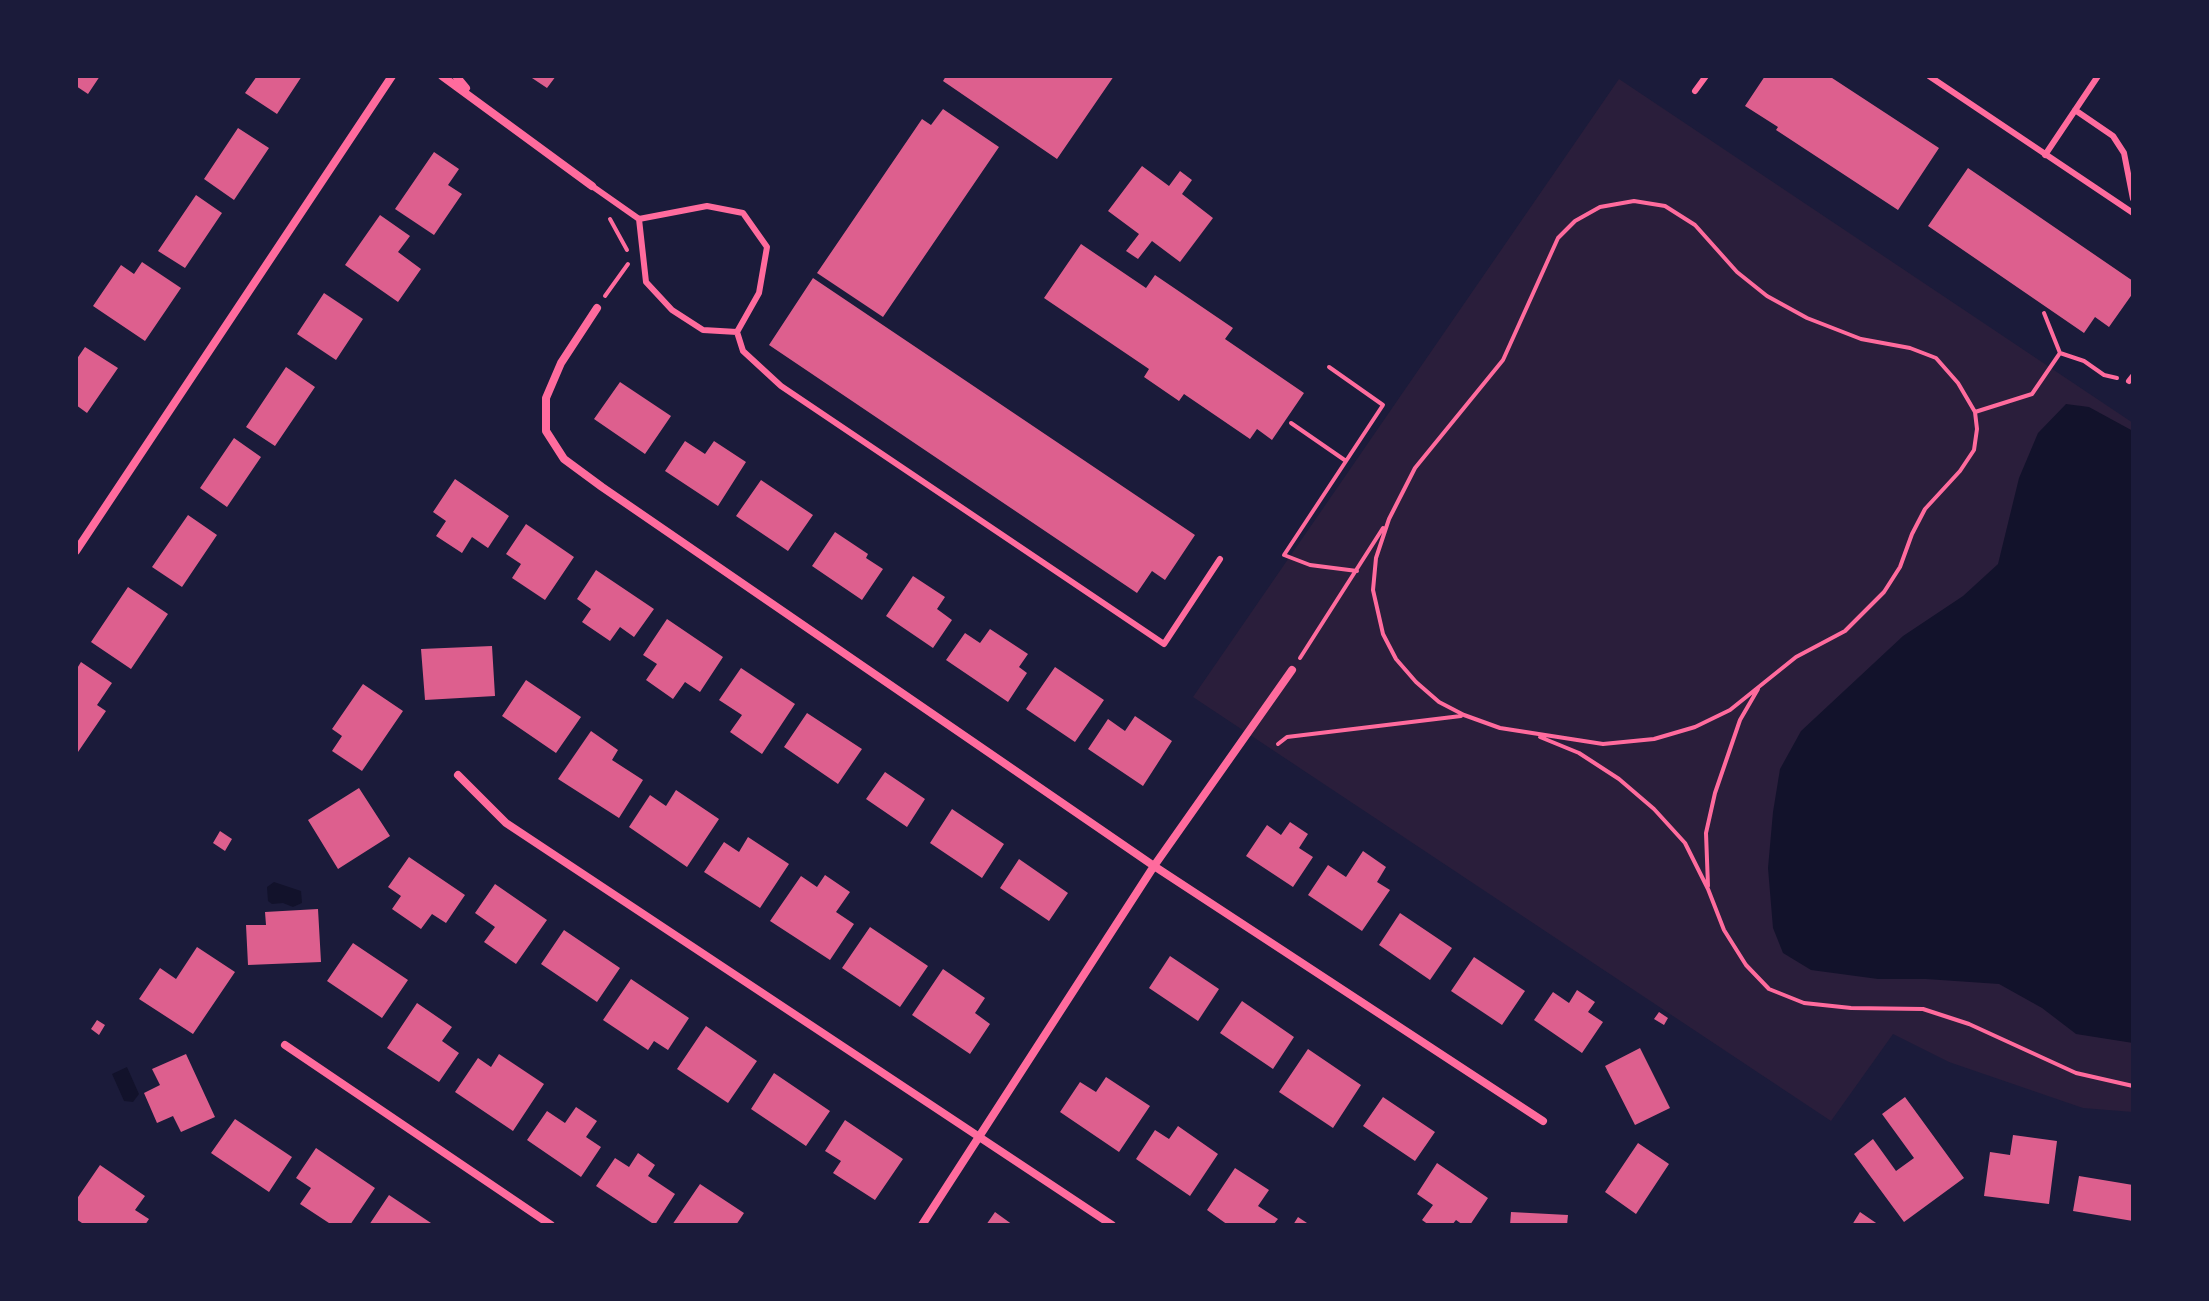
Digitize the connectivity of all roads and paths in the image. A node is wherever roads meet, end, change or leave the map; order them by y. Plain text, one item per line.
1 (392, 76) edge
2 (442, 76) edge
3 (456, 76) edge
4 (1706, 76) edge
5 (1929, 76) edge
6 (2098, 76) edge
7 (1695, 91) dead end
8 (474, 98) junction
9 (2075, 110) junction
10 (2045, 155) junction
11 (592, 186) junction
12 (2133, 199) edge
13 (2133, 213) edge
14 (639, 219) junction
15 (597, 308) joint
16 (2044, 313) dead end
17 (737, 332) junction
18 (2060, 353) junction
19 (1329, 367) dead end
20 (2131, 378) edge
21 (1975, 412) junction
22 (1291, 423) dead end
23 (1346, 461) junction
24 (1389, 519) junction
25 (76, 551) edge
26 (1220, 559) dead end
27 (1357, 571) junction
28 (1292, 670) joint
29 (1758, 688) junction
30 (1464, 715) junction
31 (1533, 734) junction
32 (1278, 744) dead end
33 (458, 775) dead end
34 (1154, 866) junction
35 (1708, 889) junction
36 (285, 1045) dead end
37 (2133, 1086) edge
38 (1543, 1121) dead end
39 (980, 1136) junction
40 (551, 1225) edge
41 (922, 1225) edge
42 (1112, 1225) edge

1 - 25 street
2 - 8 street
3 - 8 street
4 - 7 lane
5 - 10 lane
6 - 9 lane
8 - 11 street
9 - 10 lane
9 - 12 lane
10 - 13 lane
11 - 14 lane
11 - 15 path
14 - 17 lane
14 - 17 lane
15 - 34 street
16 - 18 path
17 - 26 lane
18 - 20 path
18 - 21 path
19 - 23 path
21 - 24 path
21 - 29 path
22 - 23 path
23 - 27 path
24 - 27 path
24 - 30 path
27 - 28 path
28 - 34 street
29 - 31 path
29 - 35 path
30 - 31 path
30 - 32 path
31 - 35 path
33 - 39 street
34 - 38 street
34 - 39 street
35 - 37 path
36 - 40 street
39 - 41 street
39 - 42 street

